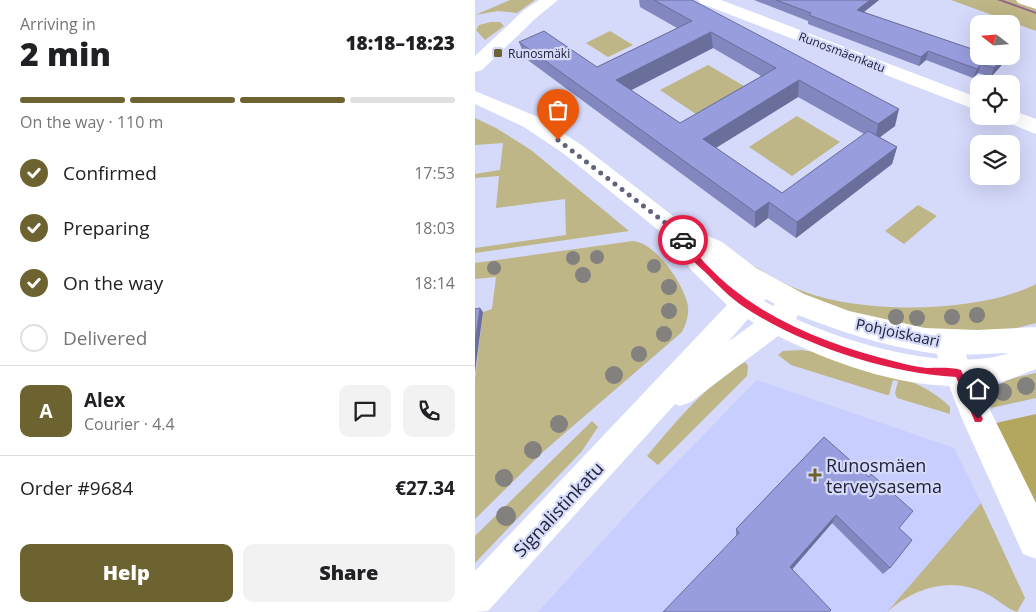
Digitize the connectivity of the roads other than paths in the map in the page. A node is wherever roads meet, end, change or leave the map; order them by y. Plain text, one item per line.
1 (550, 0) edge
2 (706, 0) edge
3 (1025, 0) edge
4 (1036, 4) edge
5 (475, 66) edge
6 (475, 97) edge
7 (970, 102) edge
8 (1020, 121) edge
9 (1036, 127) edge
10 (754, 294) junction
11 (785, 312) junction
12 (1036, 339) edge
13 (946, 342) junction
14 (1036, 356) edge
15 (958, 373) junction
16 (641, 420) junction
17 (1036, 541) edge
18 (475, 598) edge

1 - 5 street
2 - 7 street, Runosmäenkatu
3 - 4 street
6 - 10 street
8 - 9 street
10 - 11 street
10 - 16 street, Signalistinkatu
11 - 13 street, Pohjoiskaari
11 - 15 street, Pohjoiskaari
11 - 16 street, Signalistinkatu
12 - 13 street, Pohjoiskaari
13 - 15 street
14 - 15 street, Pohjoiskaari
15 - 17 street
16 - 18 street, Signalistinkatu

